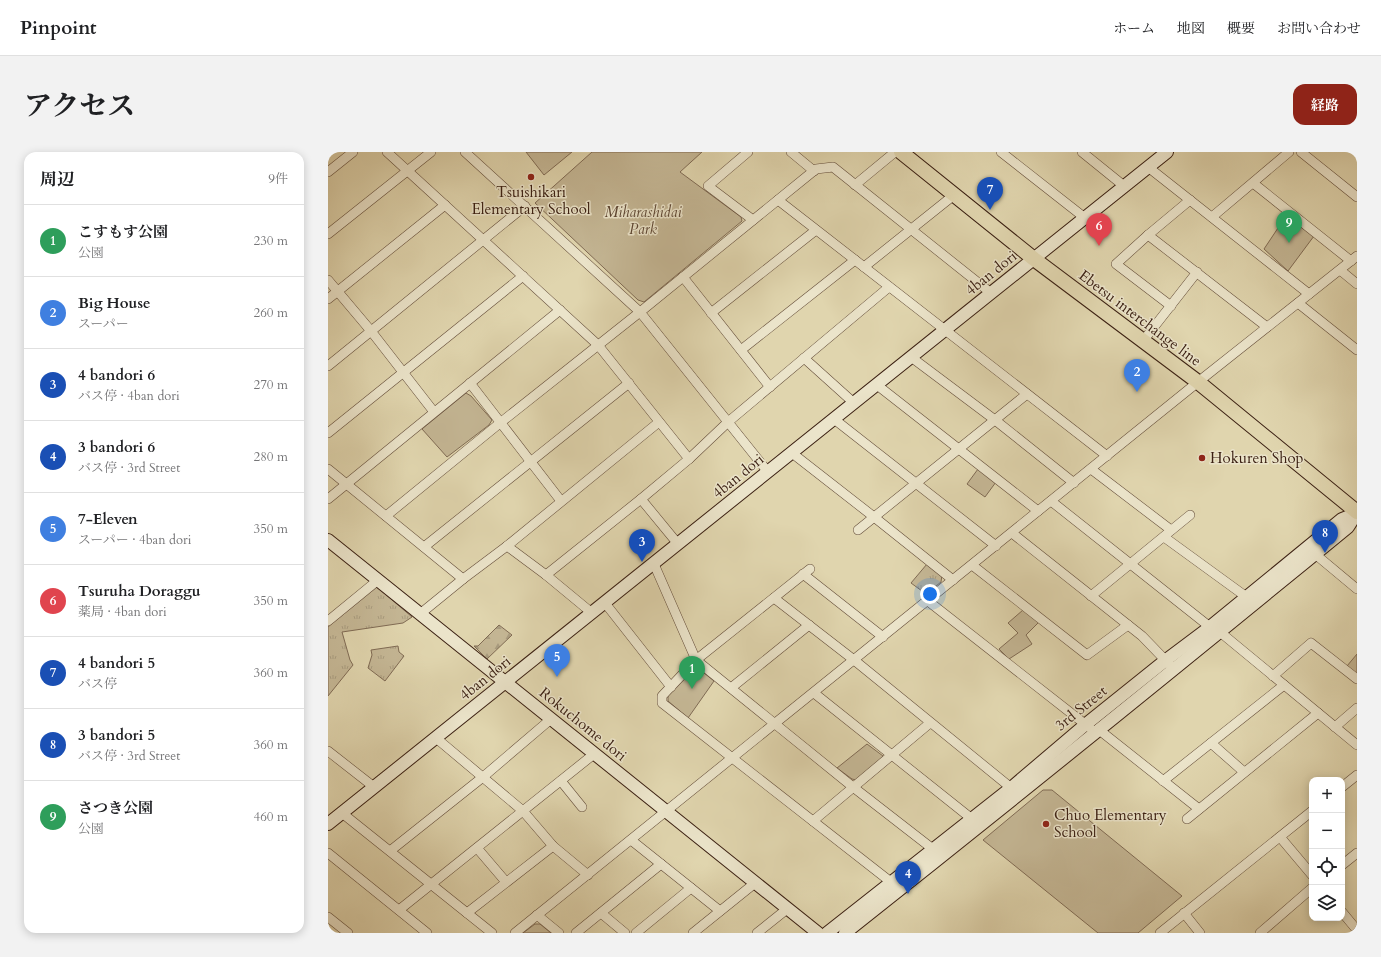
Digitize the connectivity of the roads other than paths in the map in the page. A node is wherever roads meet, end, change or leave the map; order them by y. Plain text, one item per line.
1 (353, 152) edge
2 (387, 152) edge
3 (431, 152) edge
4 (465, 152) edge
5 (748, 152) edge
6 (792, 152) edge
7 (896, 152) edge
8 (901, 152) edge
9 (1001, 152) edge
10 (1082, 152) edge
11 (1167, 152) edge
12 (1289, 152) edge
13 (1301, 152) edge
14 (1148, 167) junction
15 (814, 170) junction
16 (407, 171) junction
17 (328, 172) edge
18 (1253, 183) junction
19 (855, 185) junction
20 (1124, 186) junction
21 (954, 195) junction
22 (1357, 197) edge
23 (778, 200) junction
24 (1190, 200) junction
25 (445, 205) junction
26 (525, 206) junction
27 (1212, 217) junction
28 (1085, 218) junction
29 (753, 220) junction
30 (911, 229) junction
31 (816, 230) junction
32 (328, 234) edge
33 (1148, 235) junction
34 (484, 240) junction
35 (1354, 258) edge
36 (1034, 259) junction
37 (855, 260) junction
38 (864, 267) junction
39 (1340, 270) junction
40 (1197, 272) junction
41 (523, 276) junction
42 (683, 277) junction
43 (328, 280) edge
44 (1357, 284) edge
45 (890, 287) junction
46 (337, 292) junction
47 (991, 293) junction
48 (1309, 294) junction
49 (328, 299) edge
50 (1298, 303) junction
51 (1170, 306) junction
52 (560, 310) junction
53 (640, 312) junction
54 (711, 313) junction
55 (1267, 327) junction
56 (945, 330) junction
57 (371, 331) junction
58 (1143, 341) junction
59 (598, 345) junction
60 (741, 350) junction
61 (1357, 350) edge
62 (911, 357) junction
63 (804, 358) junction
64 (328, 366) edge
65 (403, 373) junction
66 (1198, 382) junction
67 (470, 383) junction
68 (629, 383) junction
69 (877, 385) junction
70 (770, 387) junction
71 (1027, 394) junction
72 (854, 403) junction
73 (434, 412) junction
74 (834, 419) junction
75 (995, 420) junction
76 (500, 422) junction
77 (659, 422) junction
78 (728, 422) junction
79 (328, 434) edge
80 (959, 449) junction
81 (792, 453) junction
82 (1107, 456) junction
83 (689, 459) junction
84 (531, 462) junction
85 (328, 469) edge
86 (1091, 469) junction
87 (768, 472) junction
88 (346, 483) junction
89 (916, 483) junction
90 (1074, 483) junction
91 (328, 499) edge
92 (641, 499) junction
93 (561, 500) junction
94 (1051, 501) junction
95 (1038, 511) junction
96 (1357, 513) edge
97 (386, 516) junction
98 (1190, 516) dead end
99 (874, 517) junction
100 (858, 530) dead end
101 (1172, 530) junction
102 (1012, 533) junction
103 (1164, 537) junction
104 (328, 540) edge
105 (678, 544) junction
106 (507, 546) junction
107 (996, 546) junction
108 (424, 547) junction
109 (1315, 554) junction
110 (1131, 563) junction
111 (654, 564) junction
112 (972, 565) junction
113 (546, 574) junction
114 (463, 578) junction
115 (378, 580) junction
116 (953, 580) junction
117 (1357, 589) edge
118 (1091, 596) junction
119 (774, 598) junction
120 (1251, 600) junction
121 (928, 601) junction
122 (605, 602) junction
123 (592, 613) junction
124 (420, 614) junction
125 (328, 621) edge
126 (809, 625) junction
127 (1128, 625) junction
128 (1215, 630) junction
129 (883, 637) junction
130 (696, 660) junction
131 (854, 660) junction
132 (1170, 665) junction
133 (1273, 676) junction
134 (1357, 679) edge
135 (506, 683) junction
136 (1284, 684) junction
137 (671, 687) junction
138 (731, 688) junction
139 (814, 693) junction
140 (1357, 708) edge
141 (1318, 713) junction
142 (551, 719) junction
143 (930, 723) junction
144 (775, 724) junction
145 (1335, 727) junction
146 (1093, 729) junction
147 (436, 738) junction
148 (1211, 743) junction
149 (1357, 746) edge
150 (328, 751) edge
151 (594, 754) junction
152 (892, 755) junction
153 (732, 759) junction
154 (1244, 772) junction
155 (1357, 775) edge
156 (483, 777) junction
157 (560, 780) junction
158 (1163, 781) junction
159 (1345, 785) edge
160 (374, 787) junction
161 (853, 787) junction
162 (1015, 791) junction
163 (582, 807) dead end
164 (1199, 809) junction
165 (523, 810) junction
166 (666, 812) junction
167 (342, 813) junction
168 (1309, 813) edge
169 (972, 819) junction
170 (1187, 819) dead end
171 (813, 821) junction
172 (328, 824) edge
173 (1280, 836) junction
174 (631, 840) junction
175 (553, 846) junction
176 (477, 848) junction
177 (390, 851) junction
178 (328, 853) edge
179 (938, 853) junction
180 (1357, 853) edge
181 (1345, 863) edge
182 (661, 864) junction
183 (1309, 871) edge
184 (588, 875) junction
185 (506, 882) junction
186 (755, 883) junction
187 (431, 884) junction
188 (896, 886) junction
189 (691, 888) junction
190 (1309, 891) edge
191 (788, 909) junction
192 (399, 910) junction
193 (720, 911) junction
194 (467, 913) junction
195 (601, 913) junction
196 (1184, 913) junction
197 (537, 916) junction
198 (1345, 916) edge
199 (328, 917) edge
200 (1354, 929) edge
201 (348, 933) edge
202 (427, 933) edge
203 (492, 933) edge
204 (515, 933) edge
205 (559, 933) edge
206 (576, 933) edge
207 (625, 933) edge
208 (636, 933) edge
209 (693, 933) edge
210 (757, 933) edge
211 (818, 933) edge
212 (827, 933) edge
213 (845, 933) edge
214 (1160, 933) edge
215 (1200, 933) edge
216 (1260, 933) edge

1 - 17 street
2 - 16 street
3 - 16 street
4 - 26 street
5 - 29 street
6 - 15 street
7 - 19 street
8 - 21 main road, Ebetsu interchange line
9 - 28 street
10 - 20 street
11 - 14 street, 4ban dori
12 - 18 street
13 - 22 street
14 - 20 street, 4ban dori
14 - 24 street
15 - 19 street
15 - 23 street
16 - 25 street
16 - 32 street
18 - 27 street
18 - 35 street
19 - 30 street
20 - 28 street, 4ban dori
21 - 30 street
21 - 36 main road, Ebetsu interchange line
23 - 29 street
23 - 31 street
24 - 27 street
24 - 33 street
25 - 34 street
25 - 46 street
26 - 34 street
26 - 53 street
27 - 48 street
28 - 36 street, 4ban dori
29 - 42 street
30 - 38 street
30 - 47 street
31 - 37 street
31 - 54 street
33 - 40 street
33 - 51 street
34 - 41 street
34 - 57 street
35 - 39 street
36 - 47 street, 4ban dori
36 - 58 main road, Ebetsu interchange line
37 - 38 street
37 - 60 street
38 - 45 street
39 - 44 street
39 - 48 street
40 - 51 street
40 - 55 street
41 - 52 street
41 - 65 street
42 - 53 street
42 - 54 street
43 - 46 street
45 - 56 street
45 - 63 street
46 - 49 street
46 - 57 street
47 - 56 street, 4ban dori
48 - 50 street
50 - 55 street
50 - 61 street
51 - 58 street
52 - 59 street
52 - 67 street
53 - 59 street
53 - 78 street
54 - 60 street
55 - 66 street
56 - 62 street, 4ban dori
56 - 71 street
57 - 64 street
57 - 65 street
58 - 66 main road, Ebetsu interchange line
59 - 68 street
59 - 76 street
60 - 70 street
62 - 69 street, 4ban dori
62 - 75 street
63 - 70 street
63 - 72 street
65 - 73 street
65 - 79 street
66 - 82 street
66 - 96 main road, Ebetsu interchange line
67 - 73 street
67 - 76 street
68 - 77 street
68 - 84 street
69 - 72 street, 4ban dori
69 - 80 street
70 - 78 street
71 - 75 street
71 - 82 street
72 - 74 street, 4ban dori
73 - 88 street
74 - 81 street, 4ban dori
74 - 89 street
75 - 80 street
75 - 90 street
76 - 84 street
76 - 97 street
77 - 83 street
77 - 93 street
78 - 83 street
78 - 87 street
80 - 89 street
80 - 95 street
81 - 87 street, 4ban dori
81 - 99 street
82 - 86 street
83 - 92 street
84 - 93 street
84 - 108 street
85 - 88 street
86 - 90 street
86 - 101 street
87 - 105 street, 4ban dori
88 - 91 street
88 - 97 street
89 - 99 street
89 - 107 street
90 - 94 street
92 - 105 street
92 - 113 street
93 - 106 street
94 - 95 street
94 - 110 street
95 - 102 street
96 - 109 street, 3rd Street
96 - 120 street, 3rd Street
97 - 108 street
98 - 101 street
99 - 100 street
99 - 116 street
101 - 103 street
102 - 107 street
102 - 118 street
103 - 110 street
103 - 120 street
104 - 115 street, Rokuchome dori
105 - 111 street, 4ban dori
106 - 113 street
106 - 114 street
107 - 112 street
108 - 114 street
109 - 117 street
109 - 120 street, 3rd Street
110 - 118 street
110 - 128 street
111 - 122 street, 4ban dori
111 - 130 street
112 - 116 street
112 - 127 street
113 - 123 street
114 - 124 street
115 - 124 street, Rokuchome dori
115 - 125 street
116 - 121 street
118 - 127 street
119 - 126 street
119 - 129 street
119 - 130 street
120 - 128 street, 3rd Street
121 - 129 street
121 - 146 street
122 - 123 street, 4ban dori
122 - 137 street
123 - 135 street, 4ban dori
124 - 135 street, Rokuchome dori
126 - 131 street
126 - 138 street
127 - 132 street
128 - 132 street, 3rd Street
128 - 133 street
129 - 131 street
130 - 137 street
130 - 138 street
131 - 139 street
131 - 143 street
132 - 146 street, 3rd Street
133 - 134 street
133 - 136 street
135 - 142 street, Rokuchome dori
135 - 147 street, 4ban dori
136 - 141 street
136 - 148 street
137 - 153 street
138 - 144 street
139 - 144 street
139 - 152 street
140 - 145 street
141 - 145 street
141 - 154 street
142 - 151 street, Rokuchome dori
142 - 156 street
143 - 152 street
143 - 162 street
144 - 153 street
144 - 161 street
145 - 149 street
146 - 158 street
146 - 162 street, 3rd Street
147 - 156 street
147 - 160 street, 4ban dori
148 - 154 street
148 - 158 street
150 - 160 street
151 - 157 street
151 - 166 street, Rokuchome dori
152 - 161 street
152 - 169 street
153 - 166 street
153 - 171 street
154 - 164 street
155 - 159 street
156 - 165 street
156 - 177 street
157 - 163 street
157 - 165 street
158 - 164 street
160 - 167 street, 4ban dori
161 - 171 street
161 - 179 street
162 - 169 street, 3rd Street
162 - 179 street, 3rd Street
164 - 170 street
165 - 175 street
165 - 176 street
166 - 174 street
166 - 186 street, Rokuchome dori
167 - 172 street, 4ban dori
167 - 177 street
168 - 173 street
169 - 179 street, 3rd Street
171 - 188 street
173 - 183 street
173 - 196 street
174 - 182 street
174 - 184 street
175 - 184 street
175 - 185 street
176 - 185 street
176 - 187 street
177 - 187 street
178 - 192 street
179 - 188 street, 3rd Street
180 - 181 street
182 - 189 street
182 - 195 street
184 - 197 street
185 - 194 street
186 - 191 street, Rokuchome dori
186 - 193 street
187 - 192 street
187 - 194 street
188 - 212 street, 3rd Street
188 - 213 street, 3rd Street
189 - 193 street
189 - 208 street
190 - 216 street
191 - 210 street
191 - 211 street, Rokuchome dori
192 - 202 street
193 - 209 street
194 - 203 street
195 - 206 street
195 - 207 street
196 - 214 street
196 - 215 street
197 - 204 street
197 - 205 street
198 - 200 street
199 - 201 street

